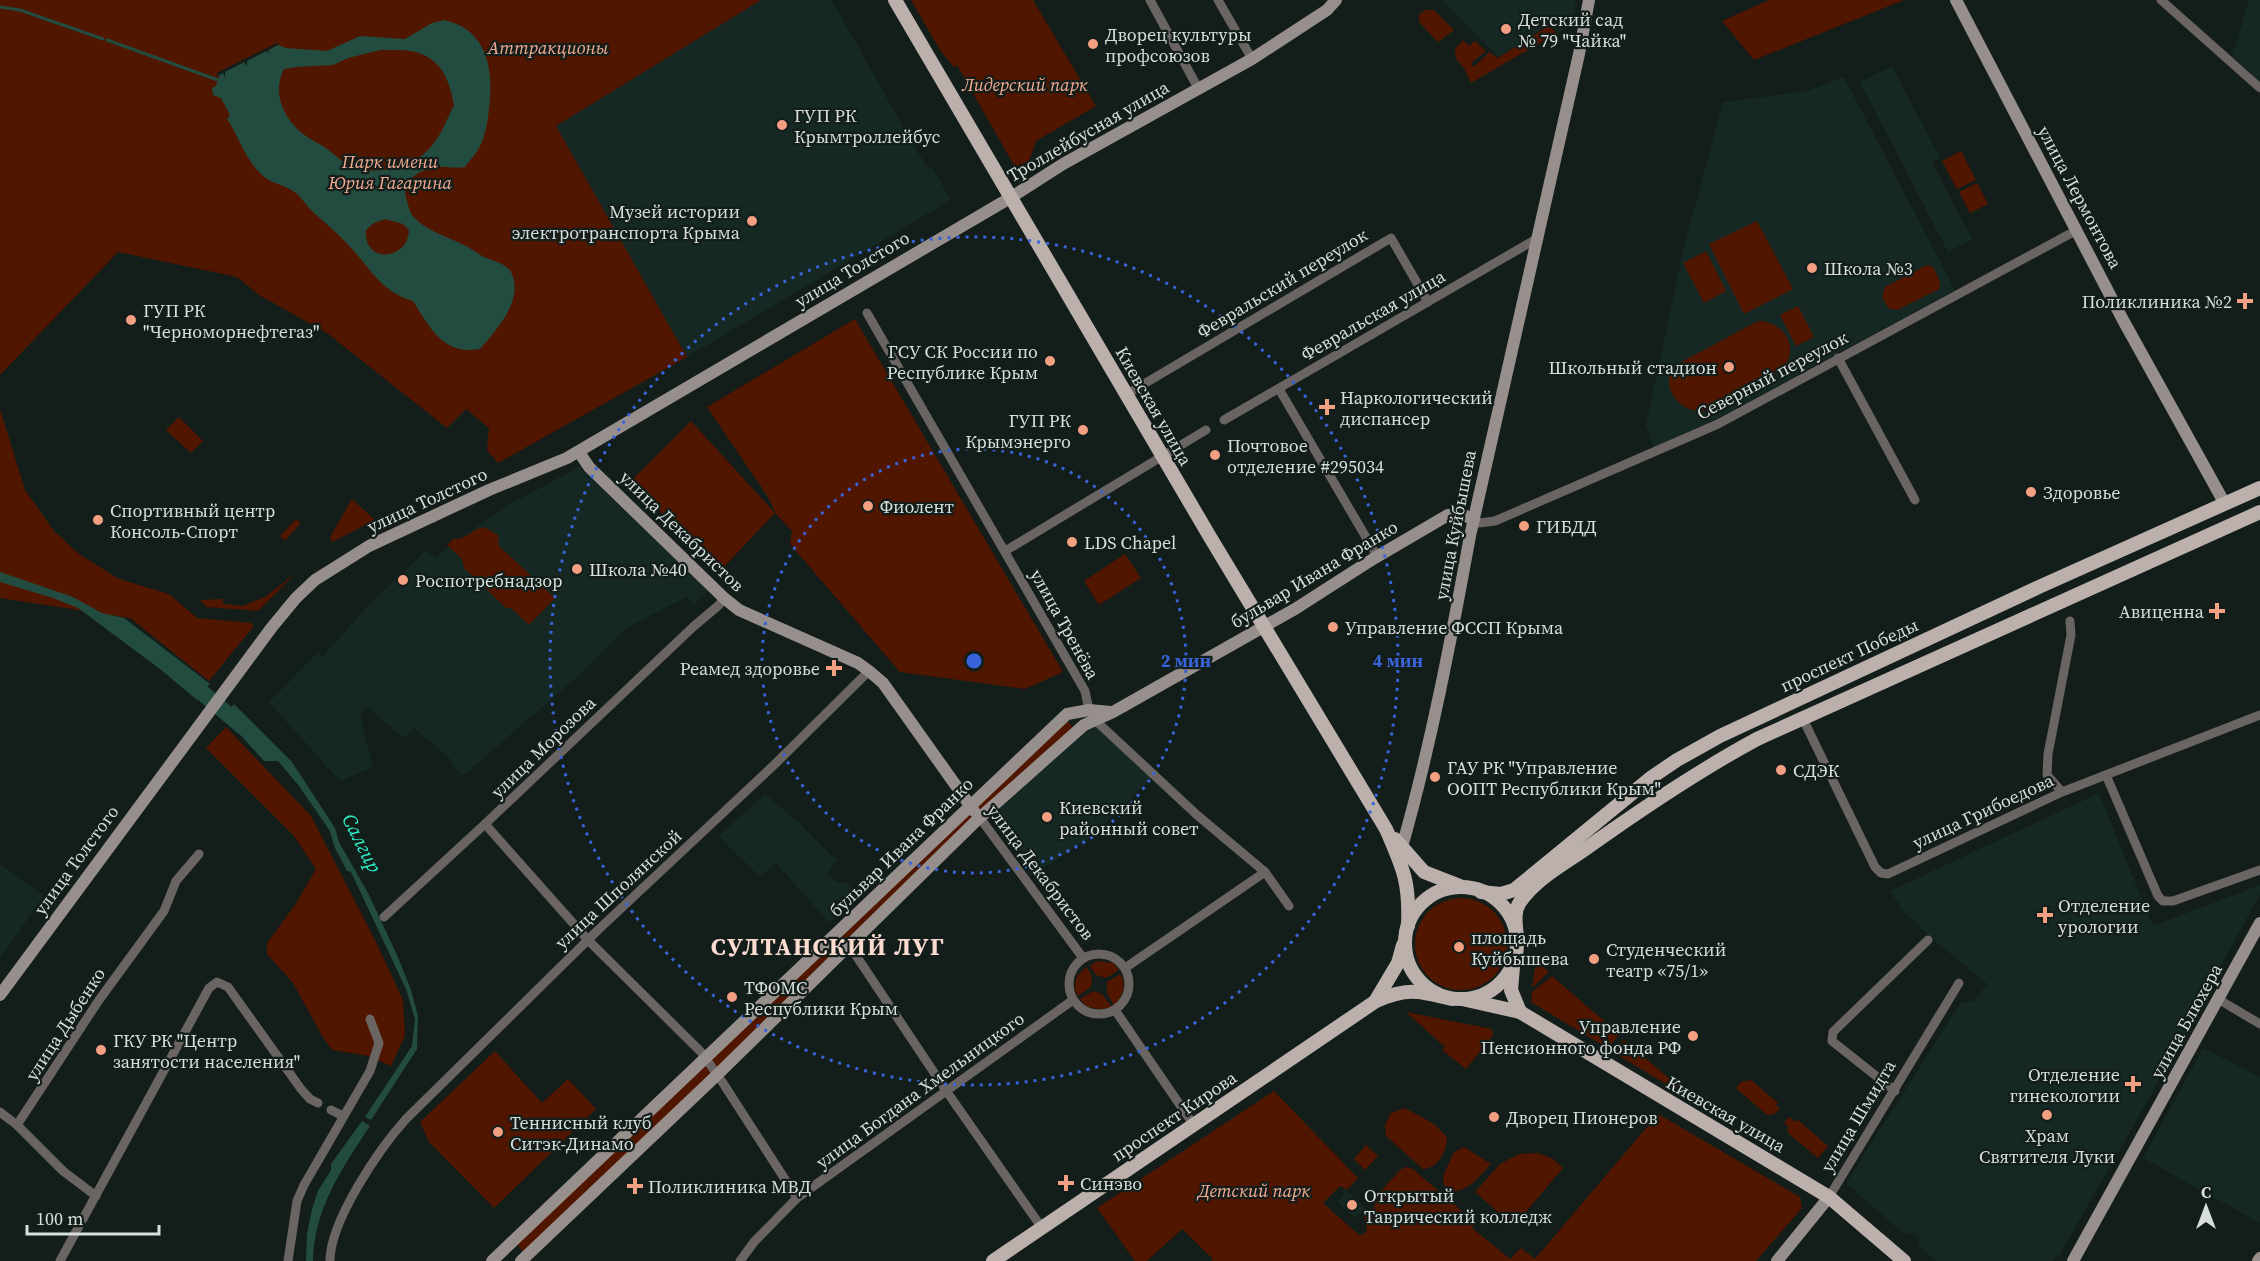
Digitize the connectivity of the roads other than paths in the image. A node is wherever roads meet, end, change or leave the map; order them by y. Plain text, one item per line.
1 (895, 0) edge
2 (1150, 0) edge
3 (1218, 0) edge
4 (1336, 0) edge
5 (1589, 0) edge
6 (1956, 0) edge
7 (2161, 0) edge
8 (1252, 58) junction
9 (1198, 88) junction
10 (2260, 88) edge
11 (1010, 198) junction
12 (2077, 230) junction
13 (1538, 238) junction
14 (1428, 302) junction
15 (867, 312) dead end
16 (1838, 358) junction
17 (1279, 388) junction
18 (1127, 394) junction
19 (1224, 420) dead end
20 (1206, 430) dead end
21 (579, 452) junction
22 (1163, 456) junction
23 (2260, 488) edge
24 (1915, 500) dead end
25 (2225, 504) junction
26 (2260, 512) edge
27 (1474, 519) junction
28 (2235, 523) junction
29 (1005, 550) junction
30 (1377, 556) junction
31 (724, 598) junction
32 (2009, 601) junction
33 (2019, 620) junction
34 (2070, 621) dead end
35 (1264, 627) junction
36 (869, 671) junction
37 (1092, 715) junction
38 (2260, 715) edge
39 (1803, 719) junction
40 (2106, 775) junction
41 (2062, 792) junction
42 (970, 806) junction
43 (980, 818) junction
44 (486, 824) junction
45 (1386, 829) junction
46 (1402, 847) junction
47 (199, 854) dead end
48 (2260, 870) edge
49 (1265, 872) junction
50 (1474, 890) junction
51 (1289, 906) dead end
52 (384, 917) dead end
53 (2260, 924) edge
54 (1407, 929) junction
55 (1517, 937) junction
56 (588, 940) junction
57 (1928, 940) dead end
58 (849, 945) junction
59 (1083, 958) junction
60 (1513, 965) junction
61 (1125, 968) junction
62 (1959, 983) dead end
63 (0, 995) edge
64 (1456, 999) junction
65 (2218, 999) junction
66 (1073, 1000) junction
67 (1376, 1001) junction
68 (1115, 1010) junction
69 (1520, 1012) junction
70 (370, 1019) dead end
71 (2260, 1024) edge
72 (705, 1058) junction
73 (717, 1076) junction
74 (1895, 1090) junction
75 (946, 1092) junction
76 (318, 1103) dead end
77 (331, 1110) dead end
78 (0, 1112) edge
79 (343, 1116) junction
80 (1193, 1124) junction
81 (17, 1125) junction
82 (96, 1196) junction
83 (1829, 1197) junction
84 (797, 1198) junction
85 (1042, 1228) junction
86 (60, 1261) edge
87 (288, 1261) edge
88 (330, 1261) edge
89 (492, 1261) edge
90 (521, 1261) edge
91 (740, 1261) edge
92 (993, 1261) edge
93 (1777, 1261) edge
94 (1904, 1261) edge
95 (2073, 1261) edge

1 - 11 main road, Киевская улица
2 - 9 street
3 - 8 street
4 - 8 main road, Троллейбусная улица
5 - 13 main road, улица Куйбышева
6 - 12 main road, улица Лермонтова
7 - 10 street
8 - 9 main road, Троллейбусная улица
9 - 11 main road, Троллейбусная улица
11 - 18 main road, Киевская улица
11 - 21 main road, улица Толстого
12 - 16 street, Северный переулок
12 - 25 main road, улица Лермонтова
13 - 14 street, Февральская улица
13 - 27 main road, улица Куйбышева
14 - 17 street, Февральская улица
14 - 18 street, Февральский переулок
15 - 29 street, улица Тренёва
16 - 24 street
16 - 27 street, Северный переулок
17 - 19 street, Февральская улица
17 - 30 street
18 - 22 main road, Киевская улица
20 - 22 street
21 - 31 main road, улица Декабристов
21 - 63 main road, улица Толстого
22 - 29 street
22 - 35 main road, Киевская улица
23 - 25 main road, проспект Победы
25 - 28 main road
25 - 32 main road, проспект Победы
26 - 28 main road
27 - 30 main road, бульвар Ивана Франко
27 - 46 main road, улица Куйбышева
28 - 33 main road
29 - 37 street, улица Тренёва
30 - 35 main road, бульвар Ивана Франко
31 - 36 main road, улица Декабристов
31 - 44 street, улица Морозова
32 - 33 main road
32 - 50 main road, проспект Победы
33 - 39 main road
34 - 41 street
35 - 37 main road, бульвар Ивана Франко
35 - 45 main road, Киевская улица
36 - 42 main road, улица Декабристов
36 - 56 street, улица Шполянской
37 - 42 main road, бульвар Ивана Франко
37 - 43 main road, бульвар Ивана Франко
37 - 49 street, улица Тренёва
38 - 40 street, улица Грибоедова
39 - 41 street, улица Грибоедова
39 - 55 main road
40 - 41 street, улица Грибоедова
40 - 48 street
42 - 43 main road, улица Декабристов
42 - 72 main road, бульвар Ивана Франко
43 - 58 main road, бульвар Ивана Франко
43 - 59 street, улица Декабристов
44 - 52 street, улица Морозова
44 - 56 street
45 - 46 main road, Киевская улица
45 - 54 main road, Киевская улица
46 - 50 main road, Киевская улица
47 - 81 street, улица Дыбенко
49 - 51 street, улица Тренёва
49 - 61 street
50 - 54 main road
50 - 55 main road
53 - 65 main road, улица Блюхера
54 - 64 main road
54 - 67 main road
55 - 60 main road
56 - 72 street
56 - 88 street, улица Шполянской
57 - 74 street
58 - 73 main road, бульвар Ивана Франко
58 - 75 street
59 - 61 street
59 - 66 street
60 - 64 main road
60 - 69 main road
61 - 68 street
62 - 74 street, улица Шмидта
64 - 67 main road
64 - 69 main road, Киевская улица
65 - 71 street
65 - 95 main road, улица Блюхера
66 - 68 street
66 - 75 street, улица Богдана Хмельницкого
67 - 80 main road, проспект Кирова
68 - 80 street
69 - 83 main road, Киевская улица
70 - 79 street
72 - 73 street
72 - 89 main road, бульвар Ивана Франко
73 - 84 street
73 - 90 main road, бульвар Ивана Франко
74 - 83 street, улица Шмидта
75 - 84 street, улица Богдана Хмельницкого
75 - 85 street
76 - 82 street
77 - 79 street
78 - 81 street
79 - 87 street
80 - 85 main road, проспект Кирова
81 - 82 street
82 - 86 street
83 - 93 main road, улица Шмидта
83 - 94 main road, Киевская улица
84 - 91 street, улица Богдана Хмельницкого
85 - 92 main road, проспект Кирова

